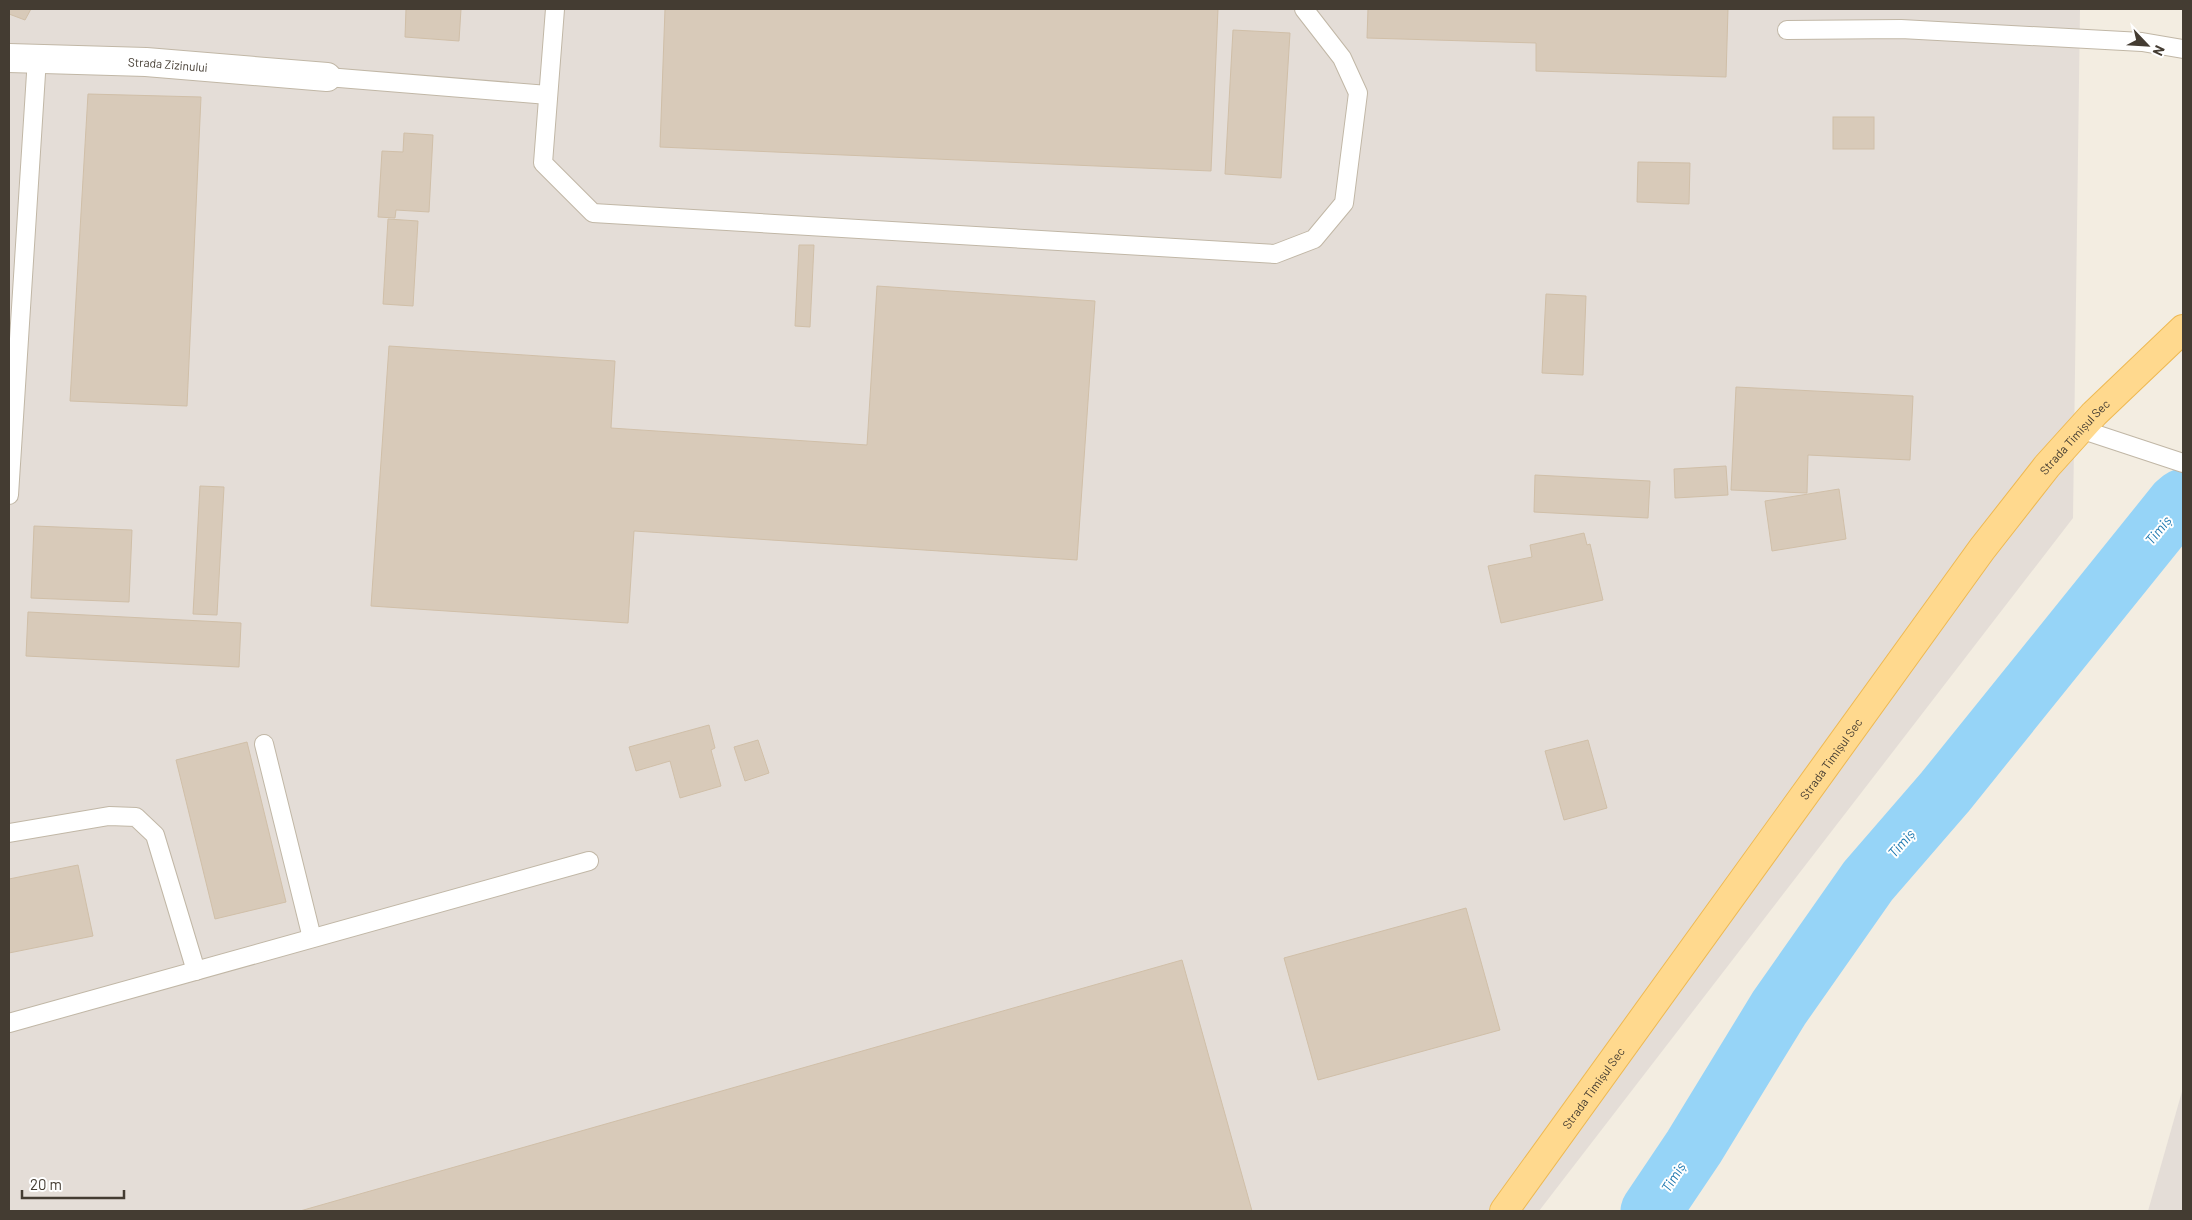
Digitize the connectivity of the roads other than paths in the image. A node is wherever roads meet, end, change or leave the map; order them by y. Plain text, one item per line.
1 (555, 9) edge
2 (1304, 9) edge
3 (1787, 30) dead end
4 (2183, 49) edge
5 (9, 58) edge
6 (37, 58) junction
7 (326, 77) joint
8 (548, 95) junction
9 (2183, 329) edge
10 (2080, 429) junction
11 (2183, 463) edge
12 (9, 495) edge
13 (264, 744) dead end
14 (9, 833) edge
15 (589, 861) dead end
16 (312, 938) junction
17 (196, 971) junction
18 (9, 1023) edge
19 (1504, 1211) edge

1 - 8 lane
2 - 8 lane
3 - 4 lane
5 - 6 street, Strada Zizinului
6 - 7 street, Strada Zizinului
6 - 12 lane
7 - 8 lane
9 - 10 main road, Strada Timișul Sec
10 - 11 lane
10 - 19 main road, Strada Timișul Sec
13 - 16 lane
14 - 17 lane
15 - 16 lane
16 - 17 lane
17 - 18 lane

